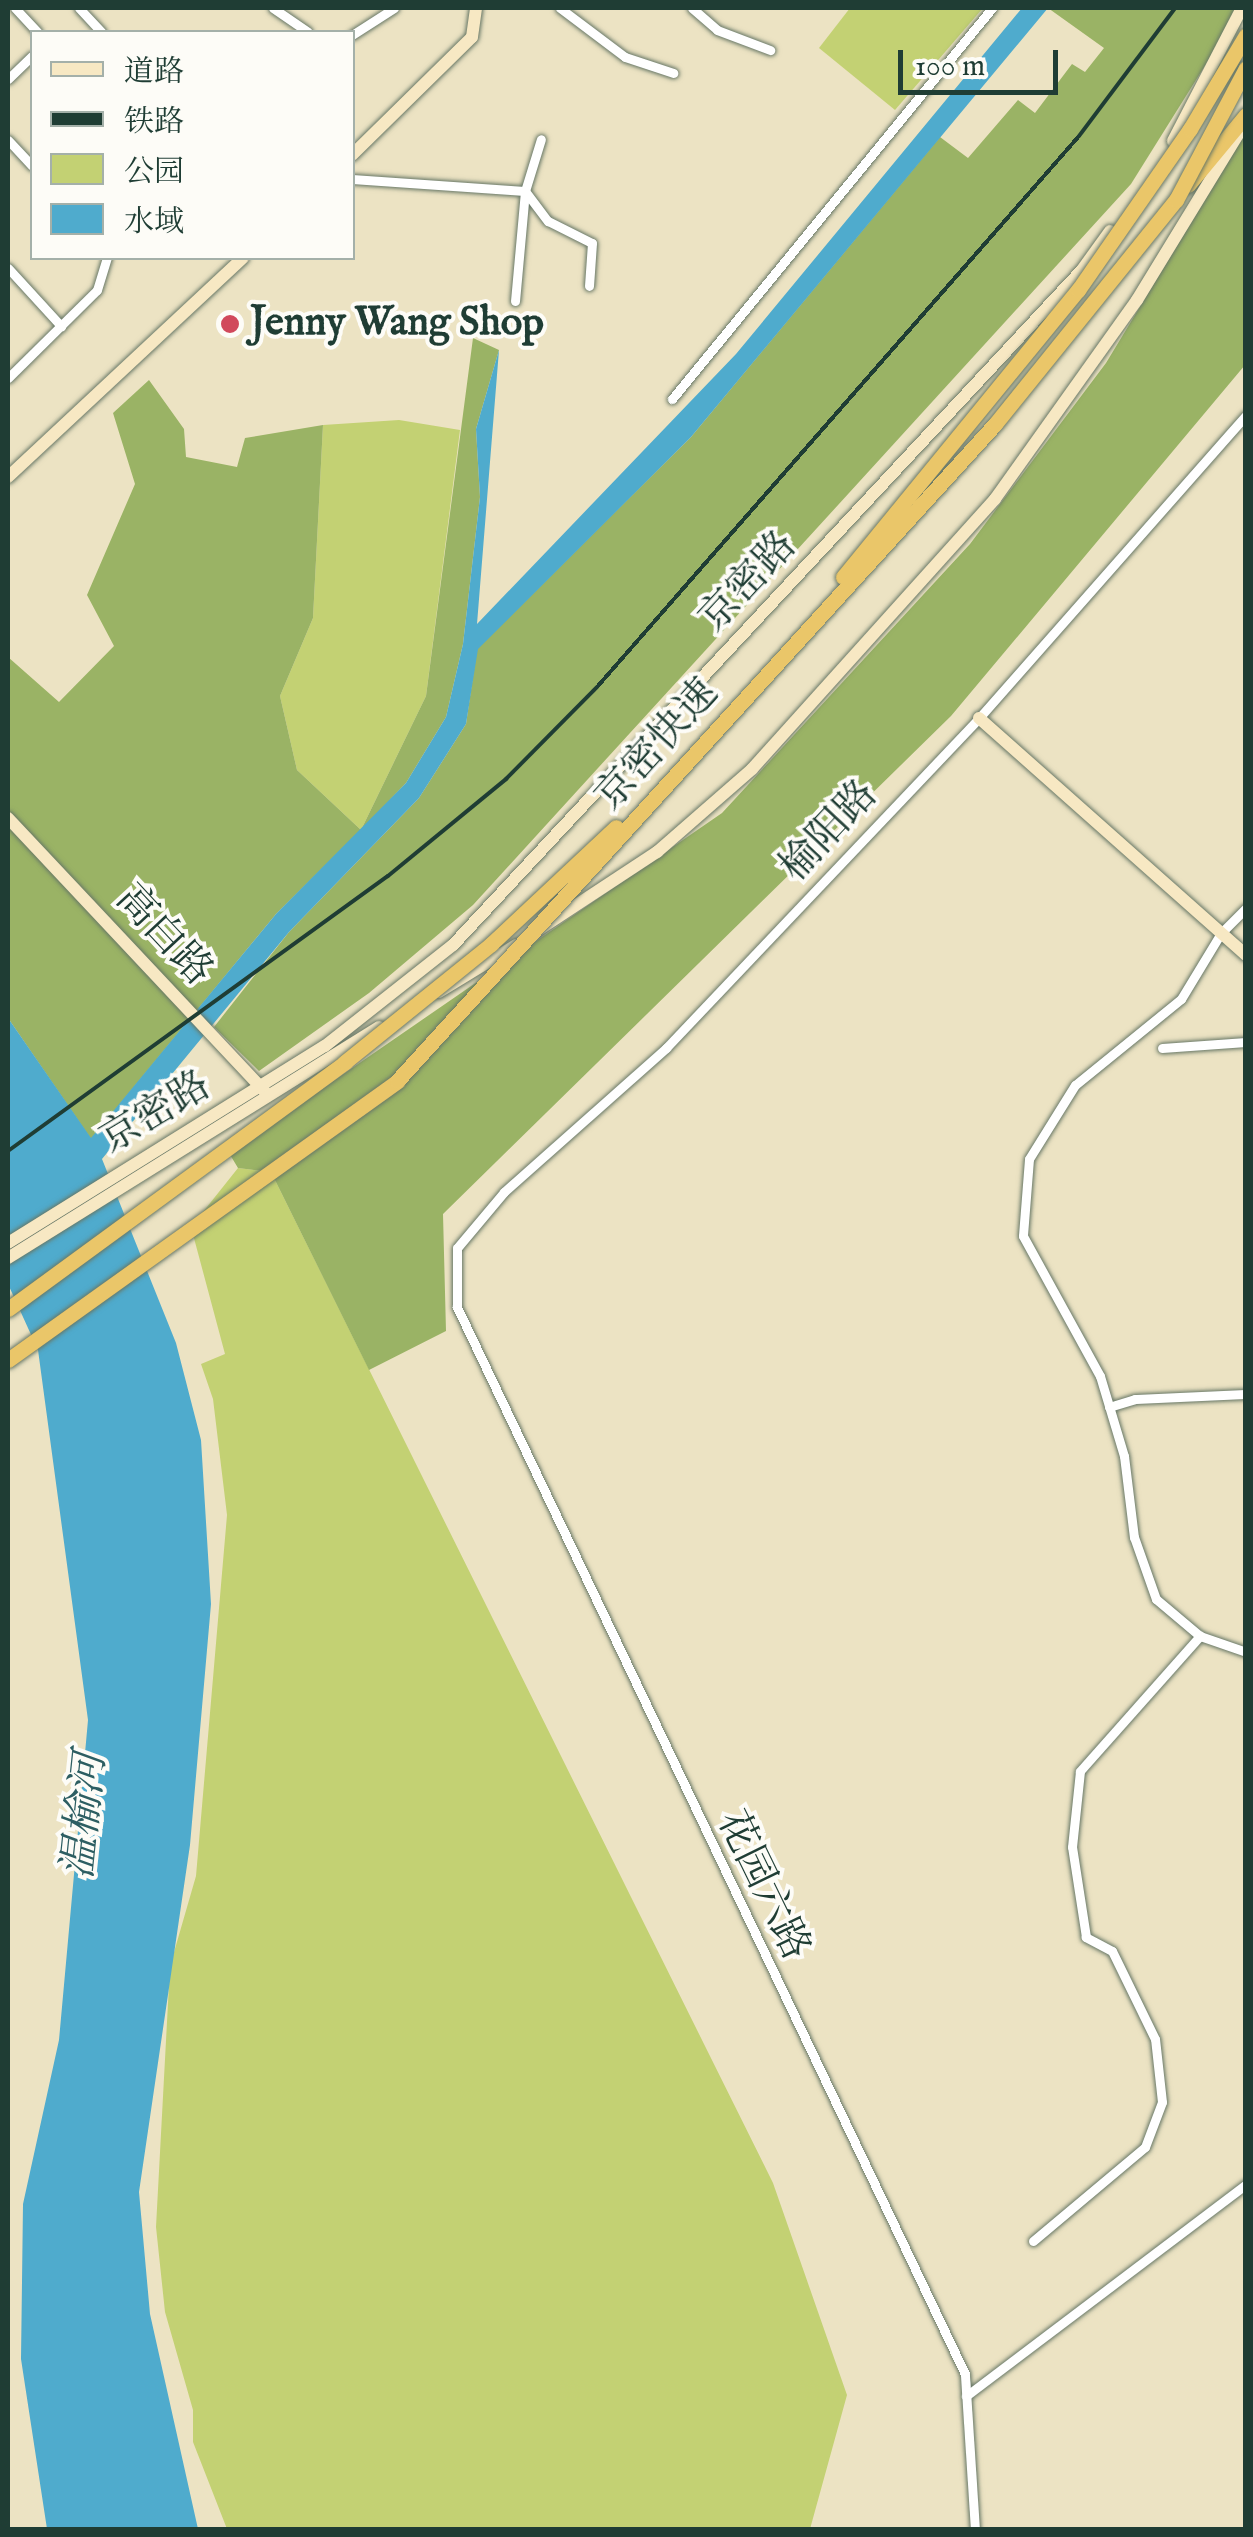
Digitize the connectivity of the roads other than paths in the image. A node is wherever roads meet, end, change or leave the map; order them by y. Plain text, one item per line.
1 (14, 8) edge
2 (80, 8) edge
3 (273, 8) edge
4 (394, 8) edge
5 (476, 8) edge
6 (560, 8) edge
7 (692, 8) edge
8 (992, 8) edge
9 (1242, 8) edge
10 (35, 30) edge
11 (99, 30) edge
12 (305, 30) edge
13 (355, 34) edge
14 (1246, 35) edge
15 (770, 50) dead end
16 (30, 58) edge
17 (1246, 68) edge
18 (673, 73) dead end
19 (8, 79) edge
20 (1246, 114) edge
21 (1246, 123) edge
22 (1176, 136) junction
23 (8, 140) edge
24 (542, 140) dead end
25 (355, 152) edge
26 (1172, 156) junction
27 (30, 164) edge
28 (355, 179) edge
29 (526, 191) junction
30 (1176, 200) junction
31 (106, 260) edge
32 (241, 260) edge
33 (8, 268) edge
34 (588, 286) dead end
35 (515, 301) dead end
36 (61, 326) junction
37 (8, 378) edge
38 (672, 399) dead end
39 (1246, 415) edge
40 (8, 477) edge
41 (979, 718) junction
42 (8, 818) edge
43 (1246, 908) edge
44 (1220, 934) junction
45 (1246, 954) edge
46 (1246, 1042) edge
47 (1162, 1048) dead end
48 (266, 1093) junction
49 (158, 1158) junction
50 (8, 1243) edge
51 (8, 1258) edge
52 (454, 1277) joint
53 (8, 1309) edge
54 (8, 1360) edge
55 (1246, 1394) edge
56 (1109, 1407) junction
57 (1200, 1636) junction
58 (1246, 1652) edge
59 (1246, 2184) edge
60 (1033, 2240) dead end
61 (966, 2396) junction
62 (975, 2530) edge

1 - 10 street
2 - 11 street
3 - 12 street
4 - 13 street
5 - 25 main road
6 - 18 street
7 - 15 street
8 - 38 street
9 - 22 main road, 京密路
14 - 26 highway, 京密快速, bridge
16 - 19 street
17 - 30 highway, 京密快速, bridge
20 - 30 highway
21 - 48 main road, 京密路
22 - 26 highway
22 - 48 main road, 京密路
23 - 27 street
24 - 29 street
26 - 53 highway, 京密快速, bridge
28 - 29 street
29 - 34 street
29 - 35 street
30 - 54 highway, 京密快速, bridge
31 - 36 street
32 - 40 main road
33 - 36 street
36 - 37 street
39 - 41 street, 榆阳路
41 - 44 main road
41 - 52 street, 榆阳路
42 - 48 main road, 高白路
43 - 44 street
44 - 45 main road
44 - 56 street
46 - 47 street
48 - 49 main road, 京密路
49 - 50 main road, 京密路
49 - 51 main road, 京密路
52 - 61 street, 花园六路
55 - 56 street
56 - 57 street
57 - 58 street
57 - 60 street
59 - 61 street
61 - 62 street, 花园六路

